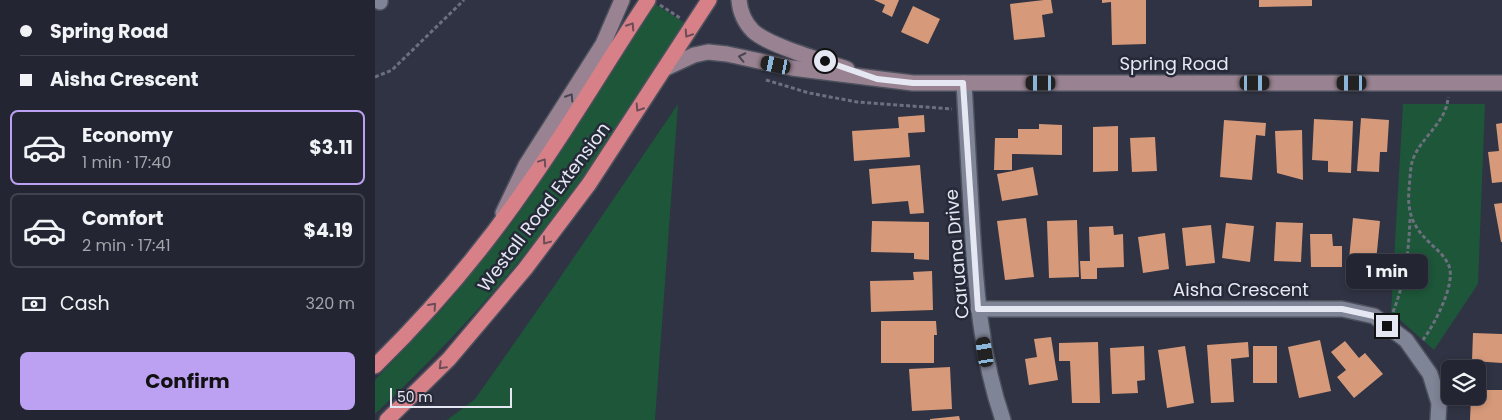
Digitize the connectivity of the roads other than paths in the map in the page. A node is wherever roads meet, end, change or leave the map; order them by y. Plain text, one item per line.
1 (622, 0) edge
2 (648, 0) edge
3 (709, 0) edge
4 (739, 0) edge
5 (666, 68) junction
6 (877, 79) junction
7 (963, 83) junction
8 (1502, 83) edge
9 (495, 231) junction
10 (978, 309) junction
11 (375, 366) edge
12 (387, 420) edge
13 (1003, 420) edge
14 (1438, 420) edge

9 -> 1 main road
9 -> 2 highway, Westall Road Extension
3 -> 5 highway, Westall Road Extension
4 - 6 main road, Spring Road
6 -> 5 main road, Spring Road
5 -> 12 highway, Westall Road Extension
6 - 7 main road, Spring Road
7 - 8 main road, Spring Road
7 - 10 street, Caruana Drive
11 -> 9 highway, Westall Road Extension
10 - 13 street, Caruana Drive
10 - 14 street, Aisha Crescent

